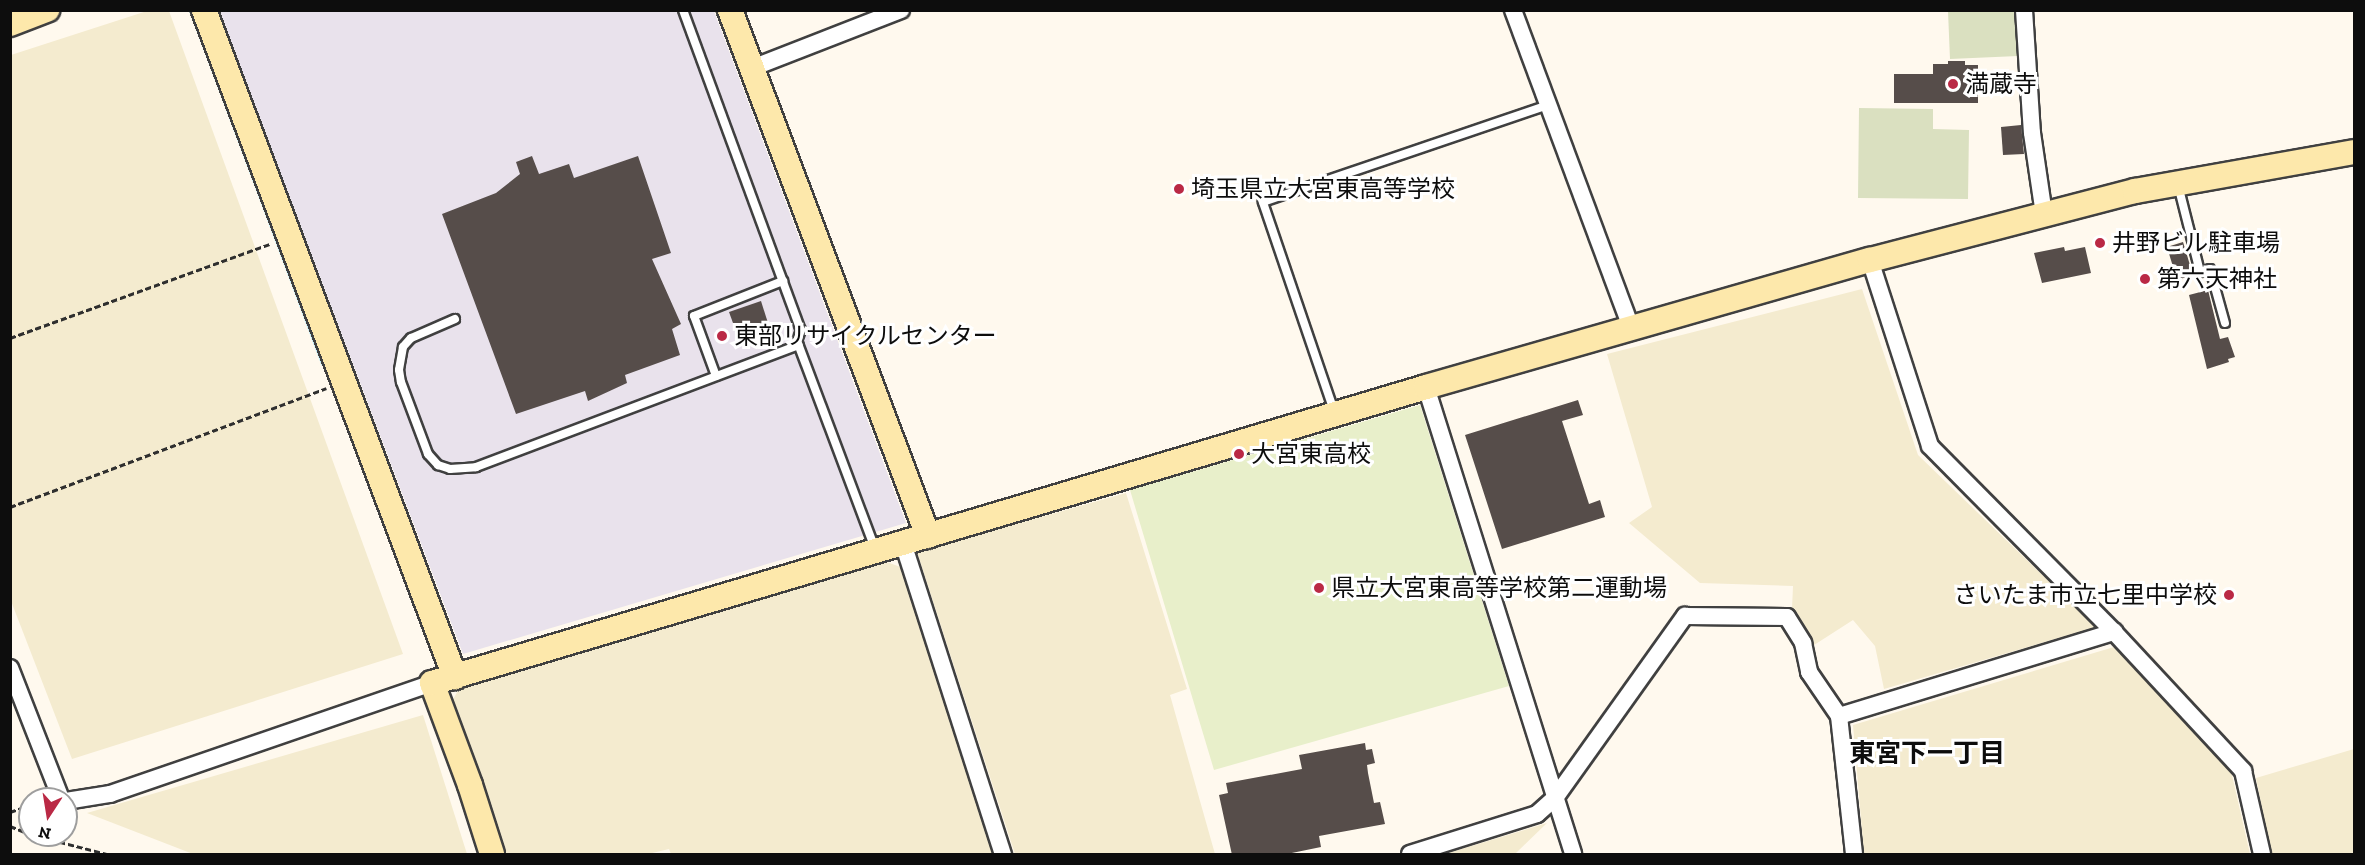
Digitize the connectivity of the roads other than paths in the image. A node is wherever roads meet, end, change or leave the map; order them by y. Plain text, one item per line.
1 (47, 10) edge
2 (204, 10) edge
3 (683, 10) edge
4 (730, 10) edge
5 (901, 10) edge
6 (1513, 10) edge
7 (2024, 10) edge
8 (10, 24) edge
9 (752, 68) junction
10 (1548, 105) junction
11 (2355, 152) edge
12 (2177, 183) junction
13 (2044, 214) junction
14 (1870, 260) junction
15 (783, 281) junction
16 (455, 320) dead end
17 (2225, 323) dead end
18 (1631, 327) junction
19 (799, 345) junction
20 (716, 376) junction
21 (1426, 387) junction
22 (1335, 414) junction
23 (928, 536) junction
24 (903, 543) junction
25 (876, 551) junction
26 (2114, 632) junction
27 (10, 668) edge
28 (455, 677) junction
29 (432, 683) junction
30 (1839, 716) junction
31 (56, 787) edge
32 (1555, 798) junction
33 (78, 799) edge
34 (492, 855) edge
35 (1004, 855) edge
36 (1410, 855) edge
37 (1573, 855) edge
38 (1854, 855) edge
39 (2262, 855) edge

1 - 8 street
2 - 28 street
3 - 15 lane
4 - 9 street
5 - 9 street
6 - 10 street
7 - 13 street
9 - 23 street
10 - 18 street
10 - 22 lane
11 - 12 street
12 - 13 street
12 - 17 lane
13 - 14 street
14 - 18 street
14 - 26 street
15 - 19 lane
15 - 20 lane
16 - 20 lane
18 - 21 street
19 - 20 lane
19 - 25 lane
21 - 22 street
21 - 32 street
22 - 23 street
23 - 24 street
24 - 25 street
24 - 35 street
25 - 28 street
26 - 30 street
26 - 39 street
27 - 31 street
28 - 29 street
29 - 33 street
29 - 34 street
30 - 32 street
30 - 38 street
32 - 36 street
32 - 37 street

